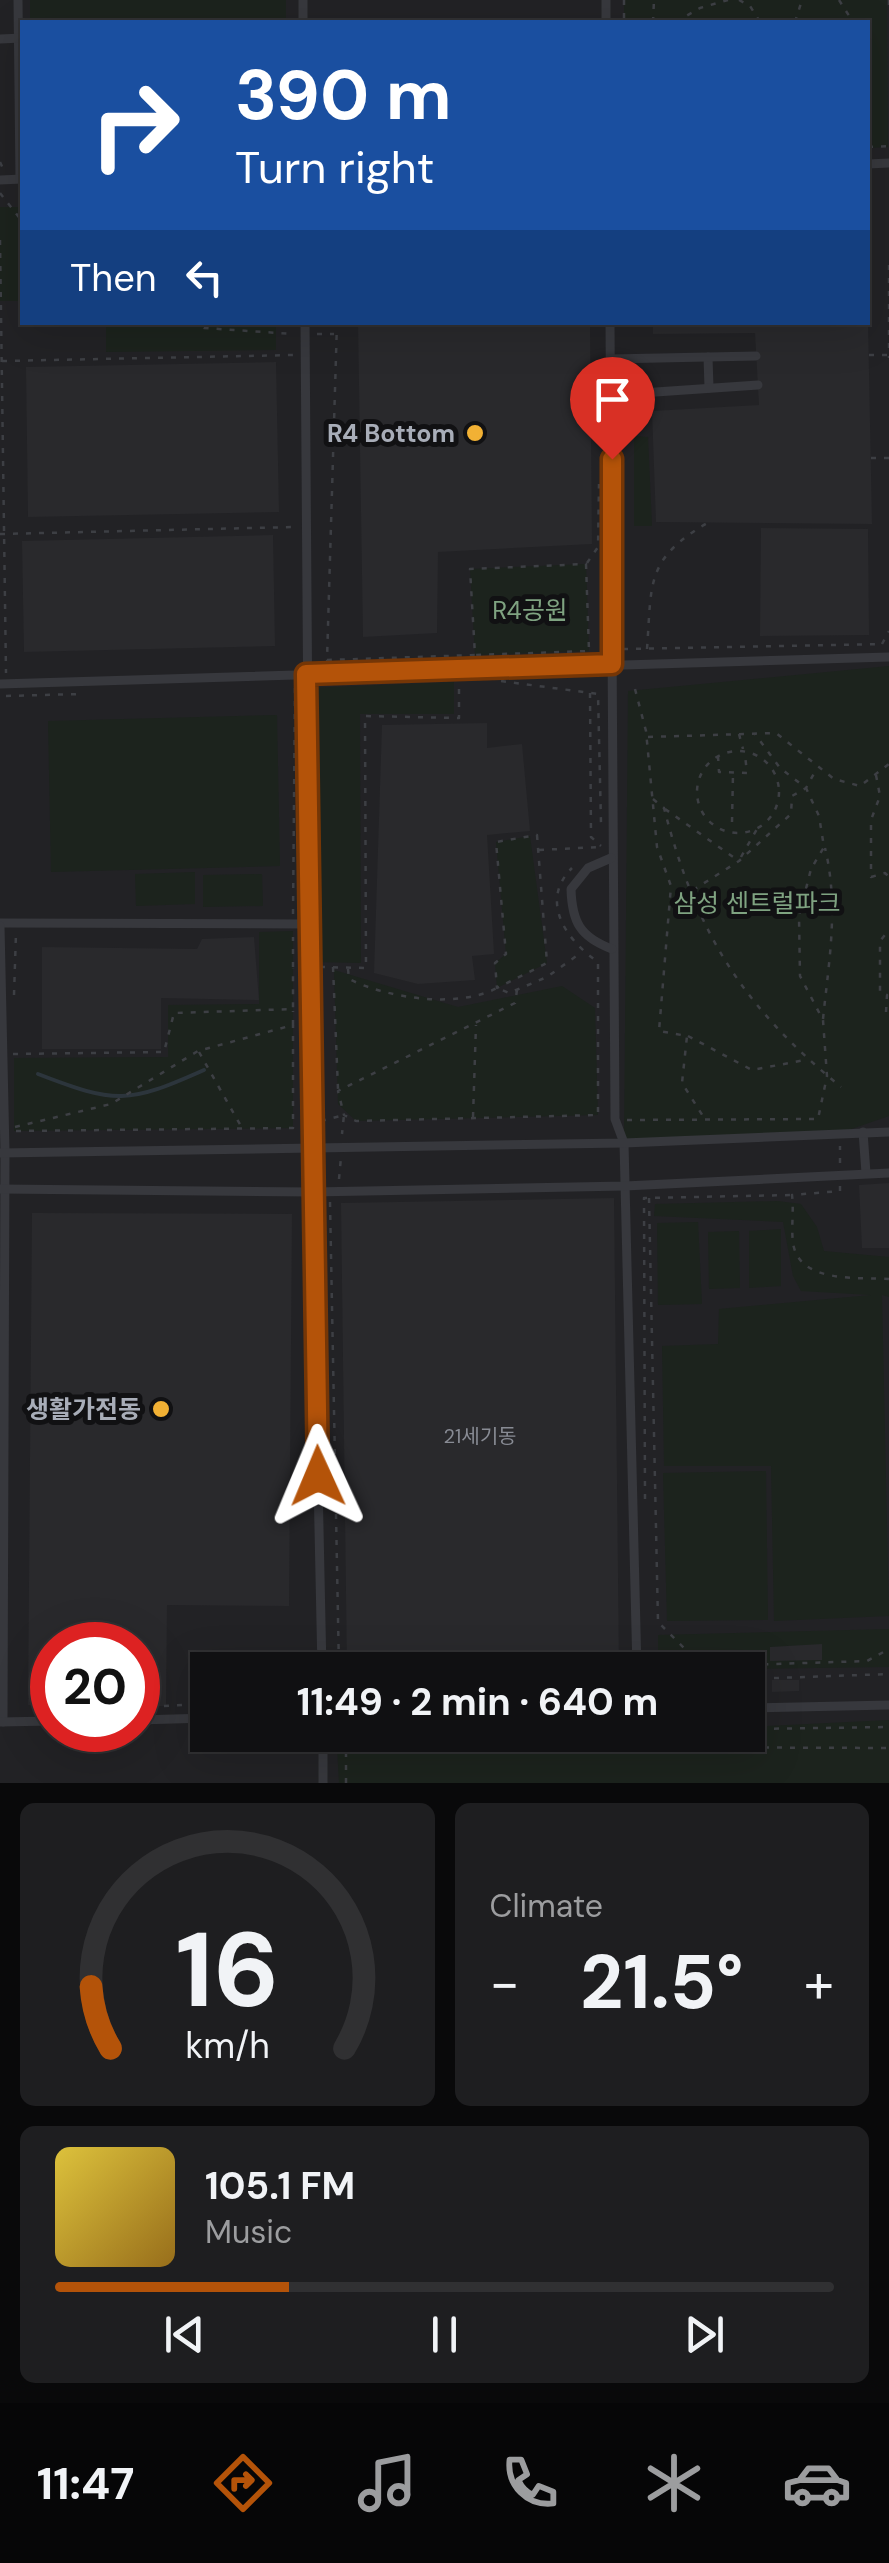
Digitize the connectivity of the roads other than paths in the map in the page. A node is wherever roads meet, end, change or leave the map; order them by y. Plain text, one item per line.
1 (18, 0) edge
2 (0, 38) edge
3 (20, 38) edge
4 (610, 325) edge
5 (306, 328) edge
6 (756, 356) dead end
7 (708, 357) junction
8 (611, 360) junction
9 (758, 385) dead end
10 (710, 388) junction
11 (612, 395) junction
12 (889, 657) edge
13 (612, 664) junction
14 (306, 674) junction
15 (3, 684) edge
16 (611, 858) junction
17 (0, 924) edge
18 (308, 924) junction
19 (612, 949) junction
20 (863, 1132) junction
21 (889, 1132) edge
22 (624, 1143) junction
23 (311, 1150) junction
24 (3, 1152) edge
25 (866, 1173) junction
26 (889, 1173) edge
27 (625, 1186) junction
28 (2, 1190) edge
29 (314, 1192) junction
30 (322, 1652) edge
31 (637, 1652) edge
32 (889, 1705) edge
33 (765, 1708) edge
34 (160, 1719) edge
35 (190, 1719) edge
36 (30, 1721) edge
37 (2, 1722) edge
38 (323, 1752) edge
39 (324, 1783) edge

1 - 3 lane
2 - 3 lane
4 - 8 lane
5 - 14 lane
6 - 7 lane
7 - 8 lane
7 - 10 lane
8 - 11 lane
9 - 10 lane
10 - 11 lane
11 - 13 lane
12 - 13 lane
13 - 14 lane
13 - 16 lane
14 - 15 lane
14 - 18 lane
16 - 19 lane
16 - 19 lane
17 - 18 lane
17 - 24 lane
18 - 23 lane
19 - 22 lane
20 - 21 lane
20 - 22 lane
20 - 25 lane
22 - 23 lane
22 - 27 lane
23 - 24 lane
23 - 29 lane
24 - 28 lane
25 - 26 lane
25 - 27 lane
27 - 29 lane
27 - 31 lane
28 - 29 lane
28 - 37 lane
29 - 30 lane
32 - 33 lane
34 - 35 lane
36 - 37 lane
38 - 39 lane

